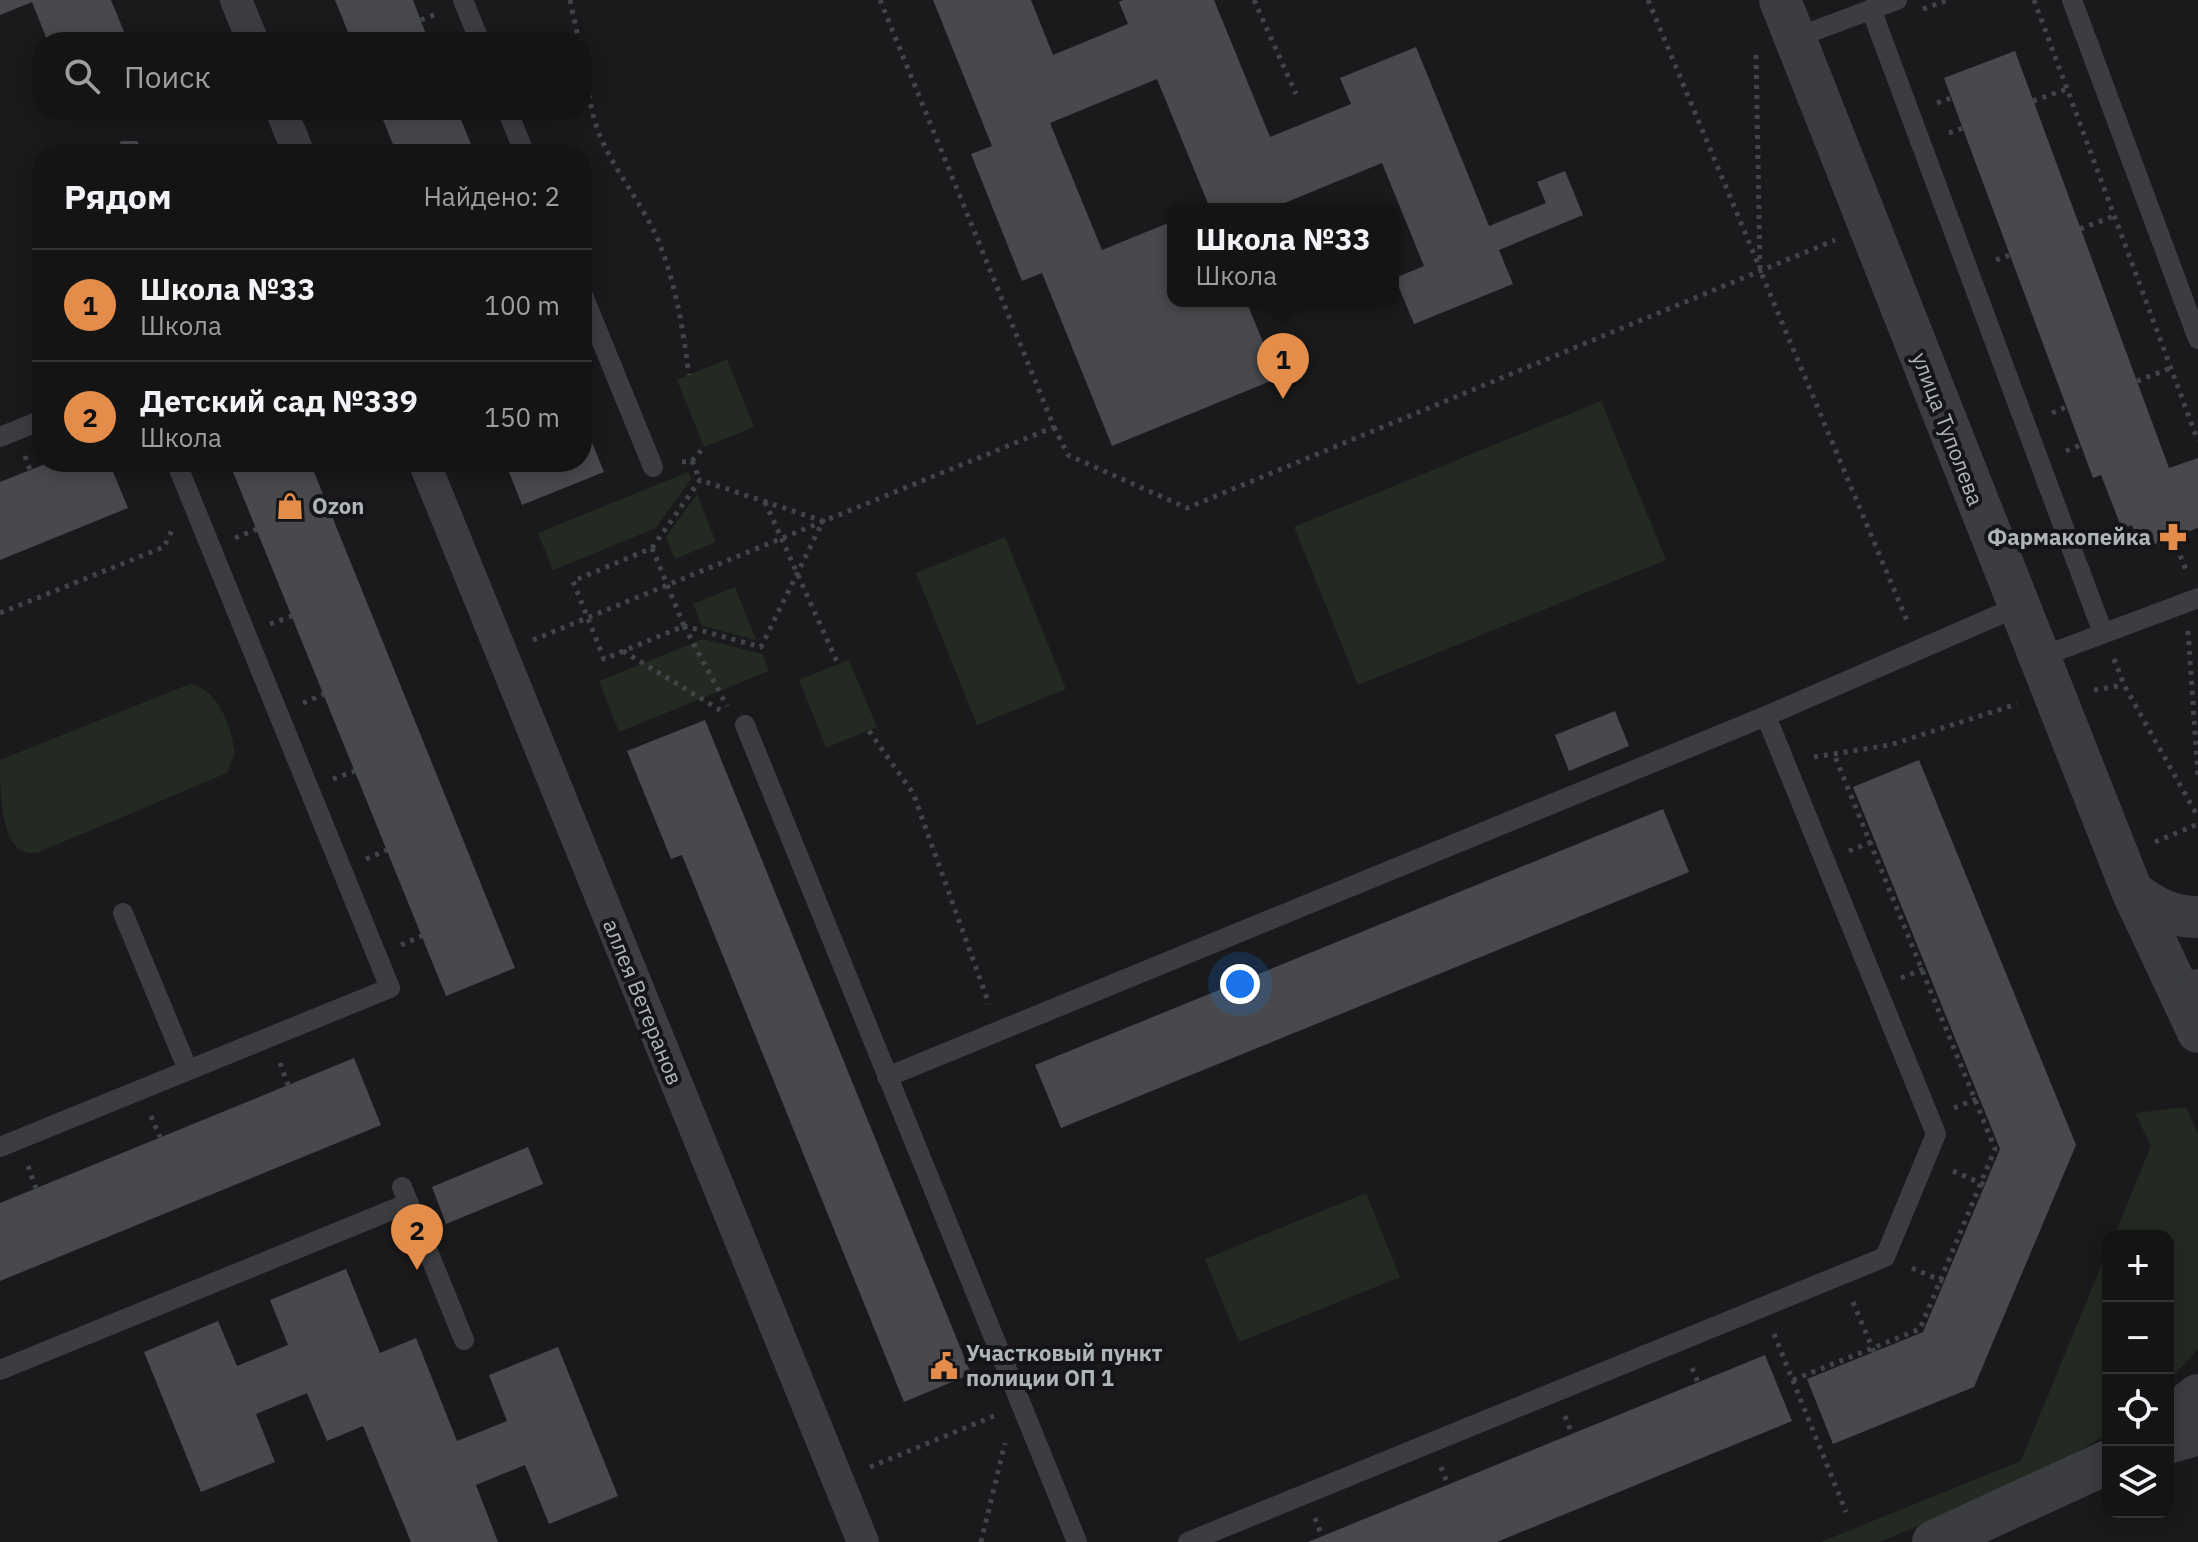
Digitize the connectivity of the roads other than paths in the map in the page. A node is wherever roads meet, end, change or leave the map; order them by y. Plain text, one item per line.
1 (236, 0) edge
2 (463, 0) edge
3 (1897, 0) edge
4 (2072, 0) edge
5 (1871, 9) junction
6 (1777, 29) edge
7 (249, 32) edge
8 (476, 32) edge
9 (285, 120) edge
10 (511, 120) edge
11 (295, 144) edge
12 (521, 144) edge
13 (592, 318) edge
14 (2198, 339) edge
15 (32, 424) edge
16 (0, 437) edge
17 (653, 467) dead end
18 (180, 472) edge
19 (428, 472) edge
20 (2192, 600) edge
21 (2017, 607) junction
22 (2103, 633) junction
23 (2038, 658) junction
24 (1766, 716) junction
25 (745, 725) dead end
26 (2132, 891) junction
27 (123, 913) dead end
28 (2198, 917) edge
29 (2198, 991) edge
30 (2198, 1010) edge
31 (2198, 1032) edge
32 (188, 1070) junction
33 (887, 1077) junction
34 (0, 1147) edge
35 (464, 1340) dead end
36 (0, 1370) edge
37 (2198, 1396) edge
38 (2174, 1414) edge
39 (2198, 1434) edge
40 (2174, 1441) edge
41 (2102, 1465) edge
42 (863, 1542) edge
43 (1077, 1542) edge
44 (1188, 1542) edge
45 (1934, 1542) edge

1 - 7 street
2 - 8 lane
3 - 5 lane
4 - 14 lane
5 - 6 lane
5 - 22 lane
6 - 21 street, улица Туполева
9 - 11 street
10 - 12 lane
13 - 17 lane
15 - 16 lane
18 - 32 lane
19 - 42 street, аллея Ветеранов
20 - 22 lane
21 - 23 street, улица Туполева
21 - 24 lane
22 - 23 lane
23 - 26 street, улица Туполева
24 - 33 lane
24 - 44 lane
25 - 33 lane
26 - 28 street
26 - 31 street, улица Туполева
27 - 32 lane
29 - 30 street
32 - 34 lane
33 - 43 lane
35 - 36 lane
37 - 38 street
39 - 40 street
41 - 45 street

